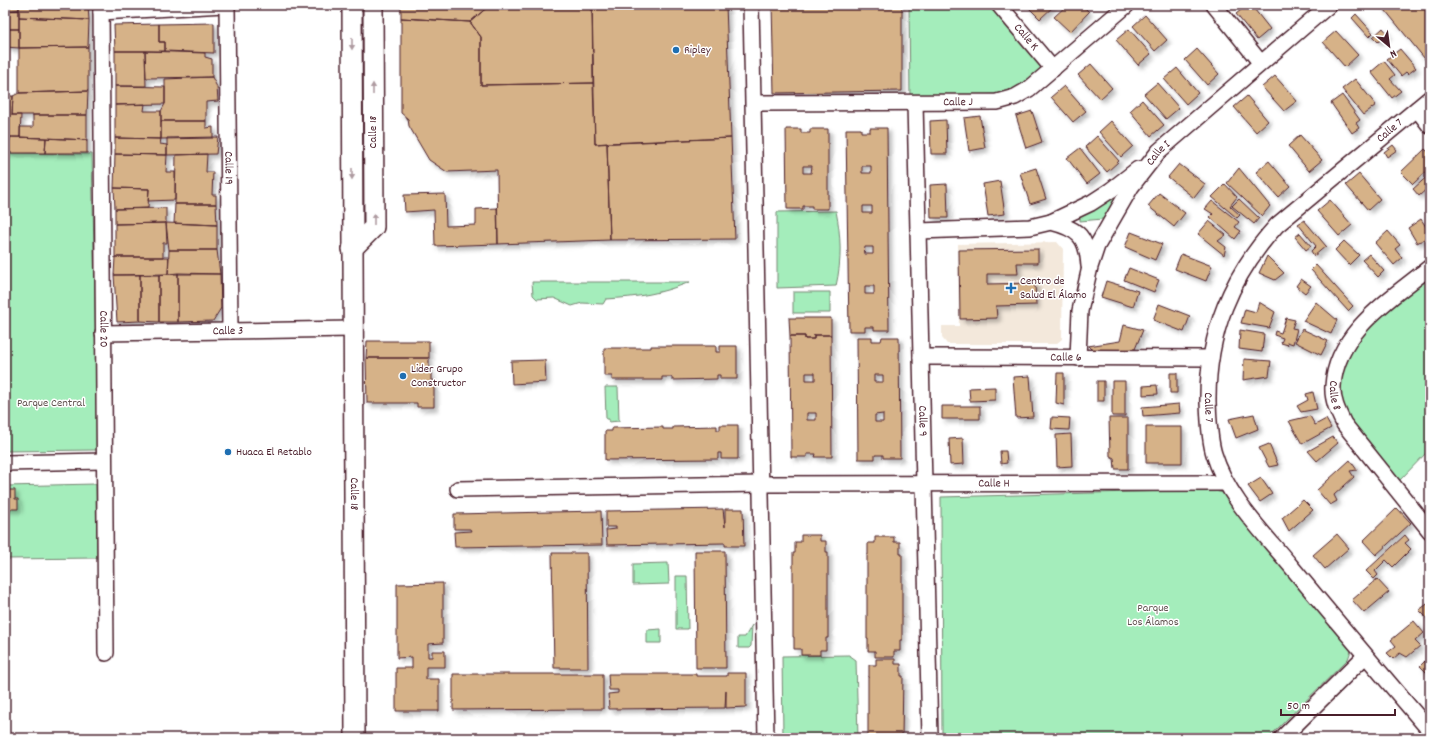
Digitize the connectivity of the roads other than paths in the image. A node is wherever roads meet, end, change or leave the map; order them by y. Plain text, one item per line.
1 (224, 5) edge
2 (227, 5) edge
3 (352, 5) edge
4 (373, 5) edge
5 (750, 5) edge
6 (999, 5) edge
7 (1127, 5) edge
8 (1214, 5) edge
9 (1329, 5) edge
10 (101, 8) edge
11 (1260, 62) junction
12 (1053, 69) junction
13 (1430, 98) edge
14 (754, 103) junction
15 (915, 103) junction
16 (1417, 109) junction
17 (1430, 126) edge
18 (1159, 151) junction
19 (1051, 222) junction
20 (918, 231) junction
21 (352, 249) junction
22 (1430, 266) edge
23 (1090, 267) junction
24 (352, 329) junction
25 (230, 331) junction
26 (103, 333) junction
27 (921, 357) junction
28 (1078, 358) junction
29 (1211, 358) junction
30 (104, 461) junction
31 (5, 462) edge
32 (1226, 483) junction
33 (761, 484) junction
34 (924, 484) junction
35 (458, 489) dead end
36 (1430, 531) edge
37 (106, 653) dead end
38 (1366, 656) junction
39 (1430, 731) edge
40 (355, 738) edge
41 (766, 738) edge
42 (930, 738) edge
43 (1282, 738) edge

1 - 10 street
2 - 25 street, Calle 19
3 -> 21 street, Calle 18
21 -> 4 street, Calle 18
5 - 14 street
6 - 12 street, Calle K
7 - 12 street, Calle J
8 - 11 street
9 - 11 street, Calle I
10 - 26 street, Calle 20
11 - 18 street, Calle I
12 - 15 street, Calle J
13 - 16 street, Calle 7
14 - 15 street, Calle J
14 - 33 street
15 - 20 street, Calle 9
16 - 17 street
16 - 29 street, Calle 7
18 - 19 street
18 - 23 street, Calle I
19 - 20 street
19 - 23 street
20 - 27 street, Calle 9
21 - 24 street, Calle 18
22 - 36 street, Calle 8
23 - 28 street, Calle I
24 - 25 street, Calle 3
24 - 40 street, Calle 18
25 - 26 street, Calle 3
26 - 30 street, Calle 20
27 - 28 street, Calle 6
27 - 34 street, Calle 9
28 - 29 street, Calle 6
29 - 32 street, Calle 7
30 - 31 street
30 - 37 street, Calle 20
32 - 34 street, Calle H
32 - 38 street, Calle 7
33 - 34 street, Calle H
33 - 35 street, Calle H
33 - 41 street
34 - 42 street, Calle 9
38 - 39 street, Calle 7
38 - 43 street

